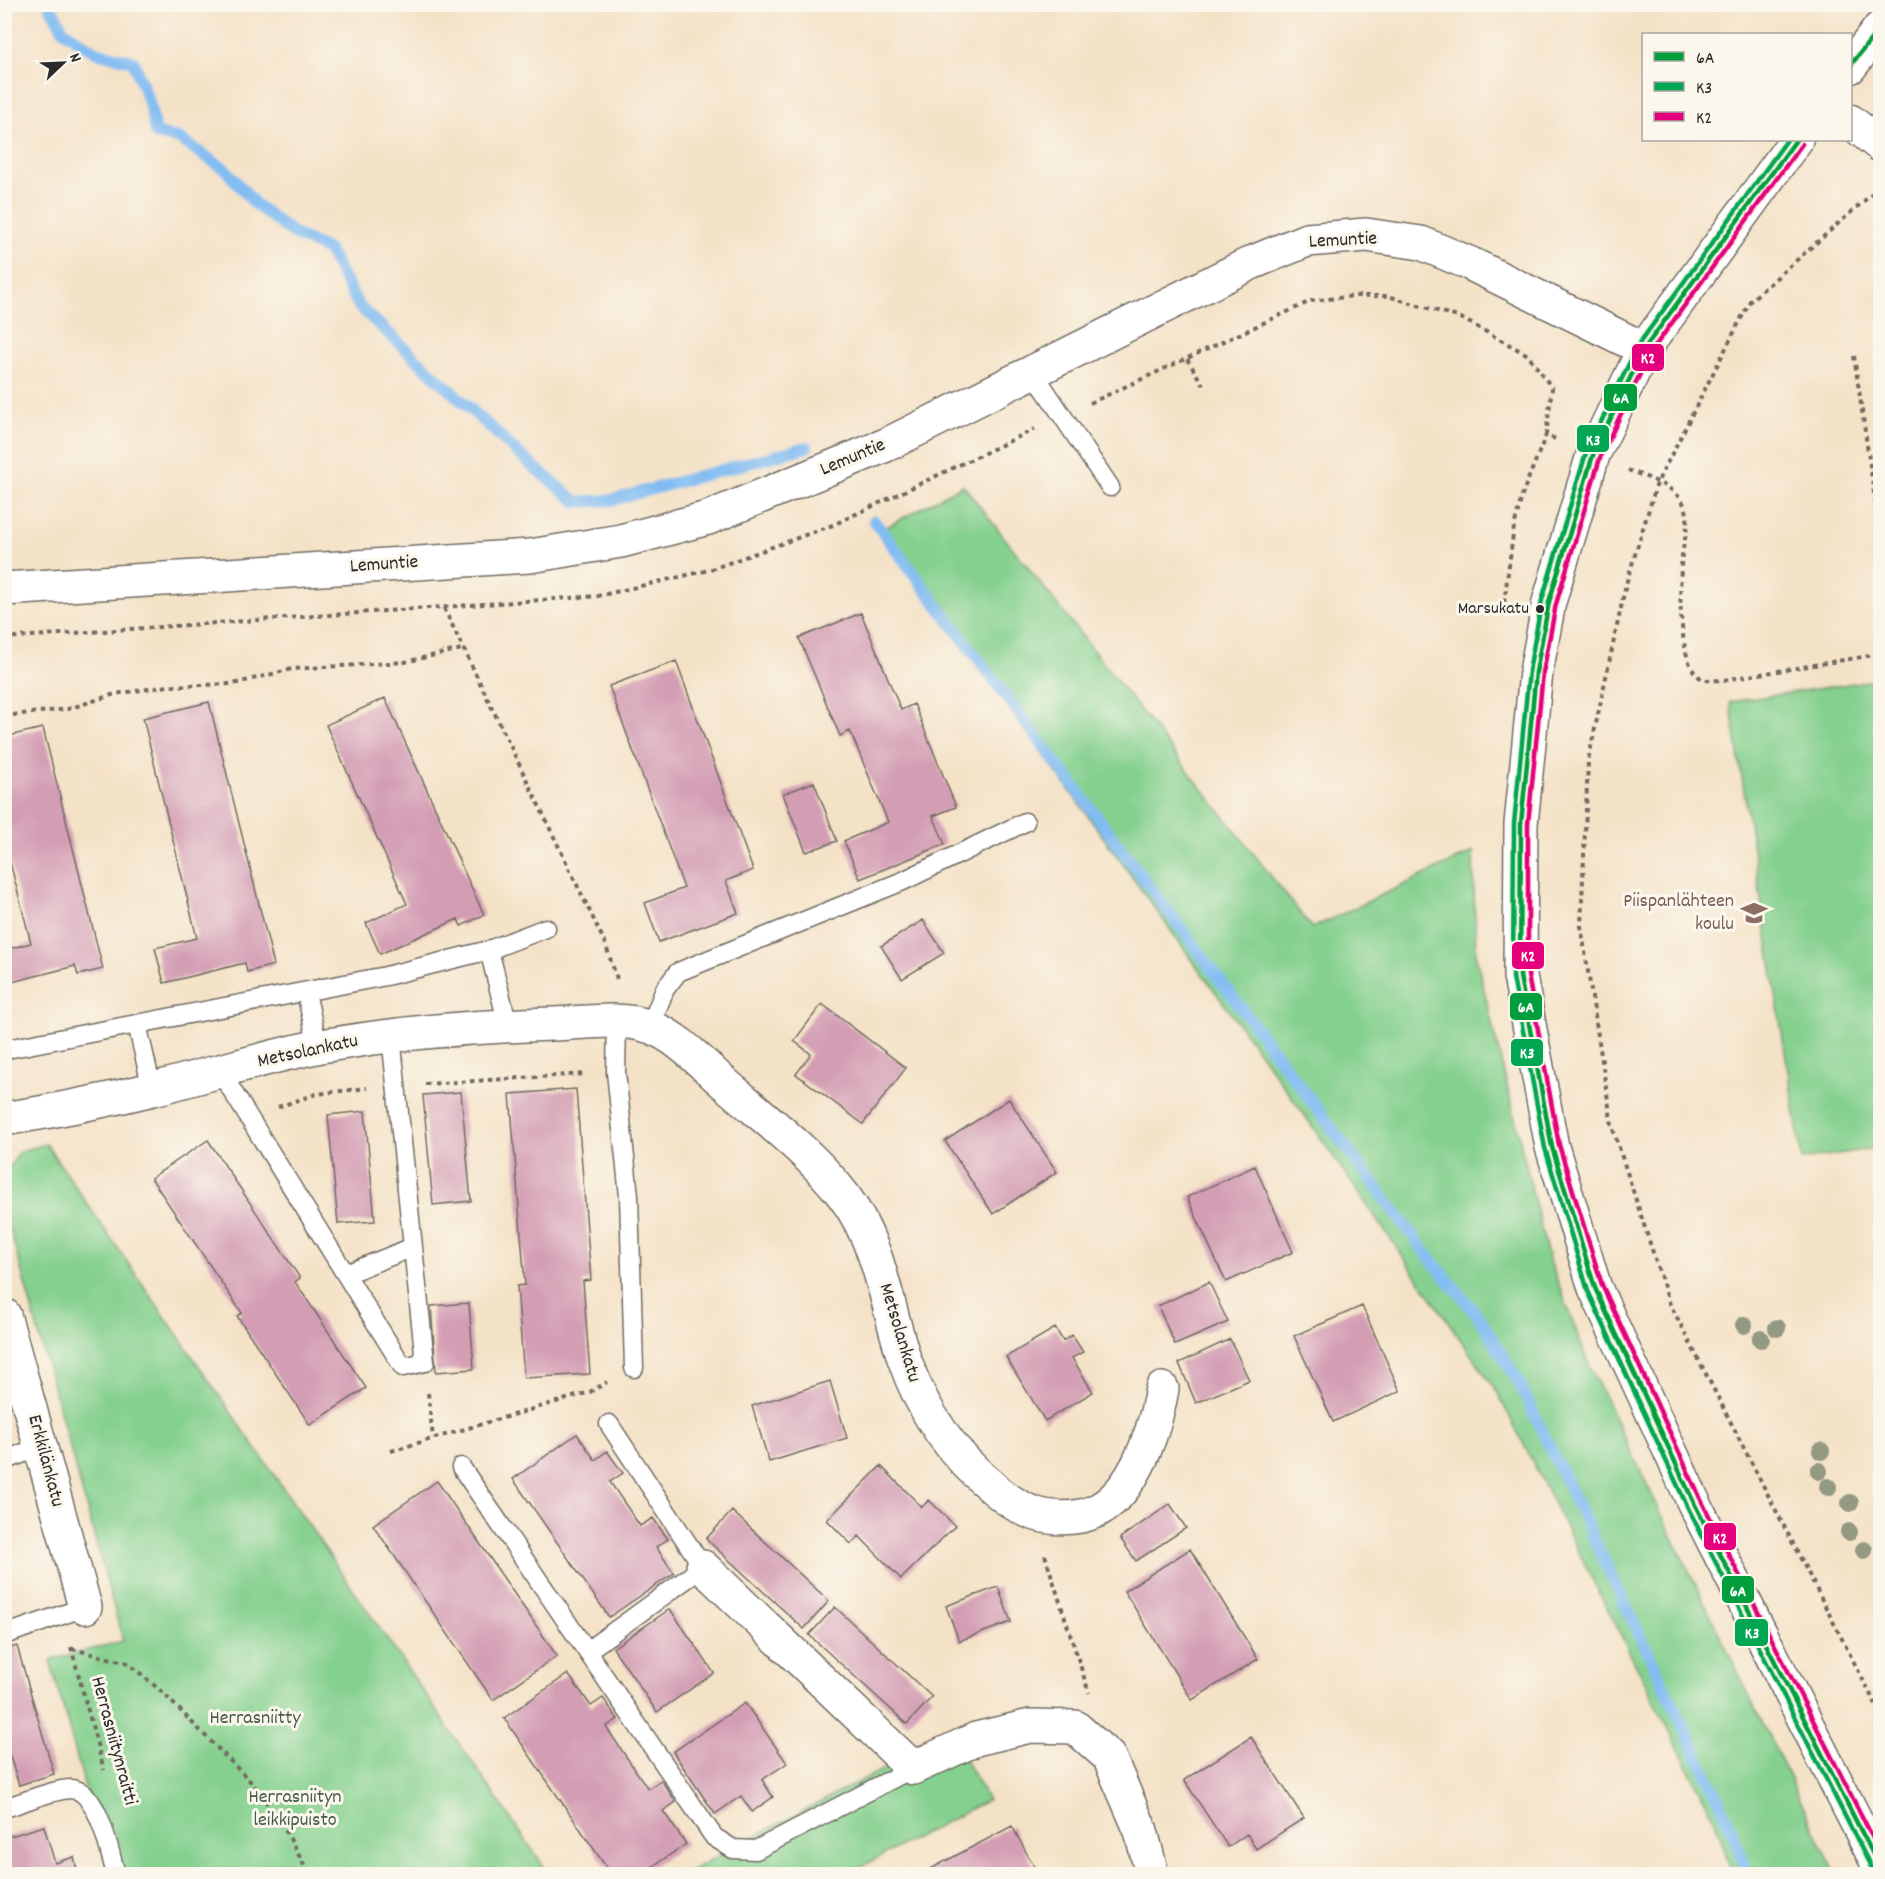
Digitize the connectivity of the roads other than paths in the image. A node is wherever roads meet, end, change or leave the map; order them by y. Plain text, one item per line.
1 (1881, 28) edge
2 (1852, 66) edge
3 (1852, 122) edge
4 (1795, 141) edge
5 (1881, 145) edge
6 (1644, 349) junction
7 (1033, 372) junction
8 (1110, 487) dead end
9 (4, 589) edge
10 (1025, 822) dead end
11 (546, 928) dead end
12 (489, 950) junction
13 (306, 992) junction
14 (617, 1022) junction
15 (137, 1024) junction
16 (508, 1025) junction
17 (650, 1027) junction
18 (391, 1036) junction
19 (318, 1047) junction
20 (7, 1049) dead end
21 (220, 1071) junction
22 (152, 1089) junction
23 (4, 1119) edge
24 (413, 1247) junction
25 (345, 1274) junction
26 (4, 1314) edge
27 (634, 1368) road end
28 (1162, 1389) dead end
29 (609, 1424) dead end
30 (40, 1446) junction
31 (4, 1461) edge
32 (461, 1467) dead end
33 (703, 1567) junction
34 (74, 1610) joint
35 (4, 1635) edge
36 (587, 1651) junction
37 (913, 1768) junction
38 (4, 1808) edge
39 (1881, 1868) edge
40 (116, 1875) edge
41 (1152, 1875) edge

1 - 2 street
3 - 5 street
4 - 6 street
6 - 7 street, Lemuntie
6 - 39 street
7 - 8 lane
7 - 9 street, Lemuntie
10 - 17 lane
11 - 12 lane
12 - 13 lane
12 - 16 lane
13 - 15 lane
13 - 19 lane
14 - 16 street, Metsolankatu
14 - 17 street, Metsolankatu
14 - 27 lane
15 - 20 lane
15 - 22 lane
16 - 18 street, Metsolankatu
17 - 28 street, Metsolankatu
18 - 19 street, Metsolankatu
18 - 24 lane
19 - 21 street, Metsolankatu
21 - 22 street, Metsolankatu
21 - 25 lane
22 - 23 street, Metsolankatu
24 - 25 lane
24 - 25 lane
26 - 30 street, Erkkilänkatu
29 - 33 lane
30 - 31 lane
30 - 34 street, Erkkilänkatu
32 - 36 lane
33 - 36 lane
33 - 37 street
34 - 35 lane
36 - 37 lane
37 - 41 street
38 - 40 lane

